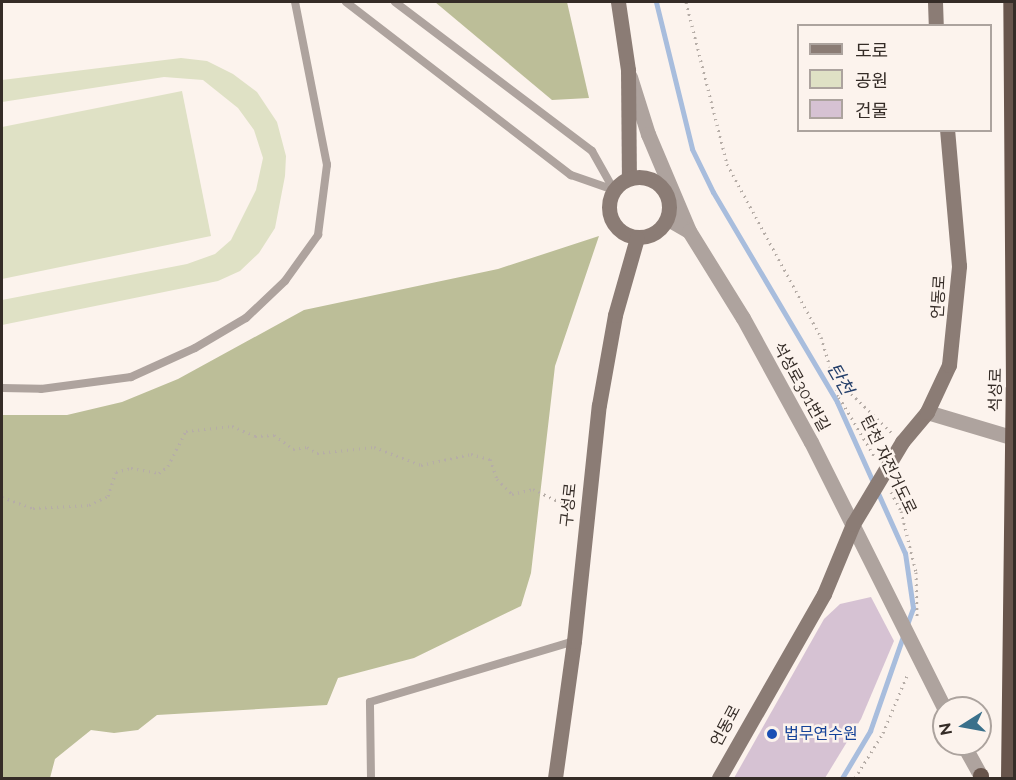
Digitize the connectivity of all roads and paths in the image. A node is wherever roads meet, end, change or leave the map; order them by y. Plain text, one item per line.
1 (295, 2) edge
2 (346, 2) edge
3 (395, 2) edge
4 (618, 2) edge
5 (686, 2) edge
6 (934, 2) edge
7 (1011, 2) edge
8 (936, 24) edge
9 (628, 70) junction
10 (947, 132) edge
11 (629, 178) junction
12 (614, 190) junction
13 (668, 219) junction
14 (689, 231) junction
15 (637, 238) junction
16 (831, 375) junction
17 (2, 388) edge
18 (1014, 388) edge
19 (927, 412) junction
20 (1014, 438) edge
21 (900, 446) junction
22 (877, 463) dead end
23 (887, 482) dead end
24 (588, 488) junction
25 (2, 497) edge
26 (853, 524) junction
27 (917, 619) dead end
28 (574, 641) junction
29 (909, 669) dead end
30 (938, 696) edge
31 (970, 756) edge
32 (981, 777) edge
33 (371, 778) edge
34 (555, 778) edge
35 (719, 778) edge
36 (855, 778) edge
37 (1009, 778) edge

1 - 17 lane
2 - 12 lane
3 - 12 lane
4 - 9 main road
5 - 16 path, 탄천 자전거도로
6 - 8 main road
7 - 18 highway, 석성로
9 - 11 main road
9 - 14 street
10 - 19 main road, 언동로
11 - 12 main road
11 - 13 main road
12 - 15 main road
13 - 14 street, 석성로301번길
13 - 15 main road
14 - 26 street, 석성로301번길
15 - 24 main road, 구성로
16 - 21 path
16 - 22 path, 탄천 자전거도로
18 - 37 highway, 석성로
19 - 20 street
19 - 21 main road, 언동로
21 - 26 main road, 언동로
23 - 27 path, 탄천 자전거도로
24 - 25 path
24 - 28 main road, 구성로
26 - 30 street, 석성로301번길
26 - 35 main road, 언동로
28 - 33 lane
28 - 34 main road, 구성로
29 - 36 path
31 - 32 street

